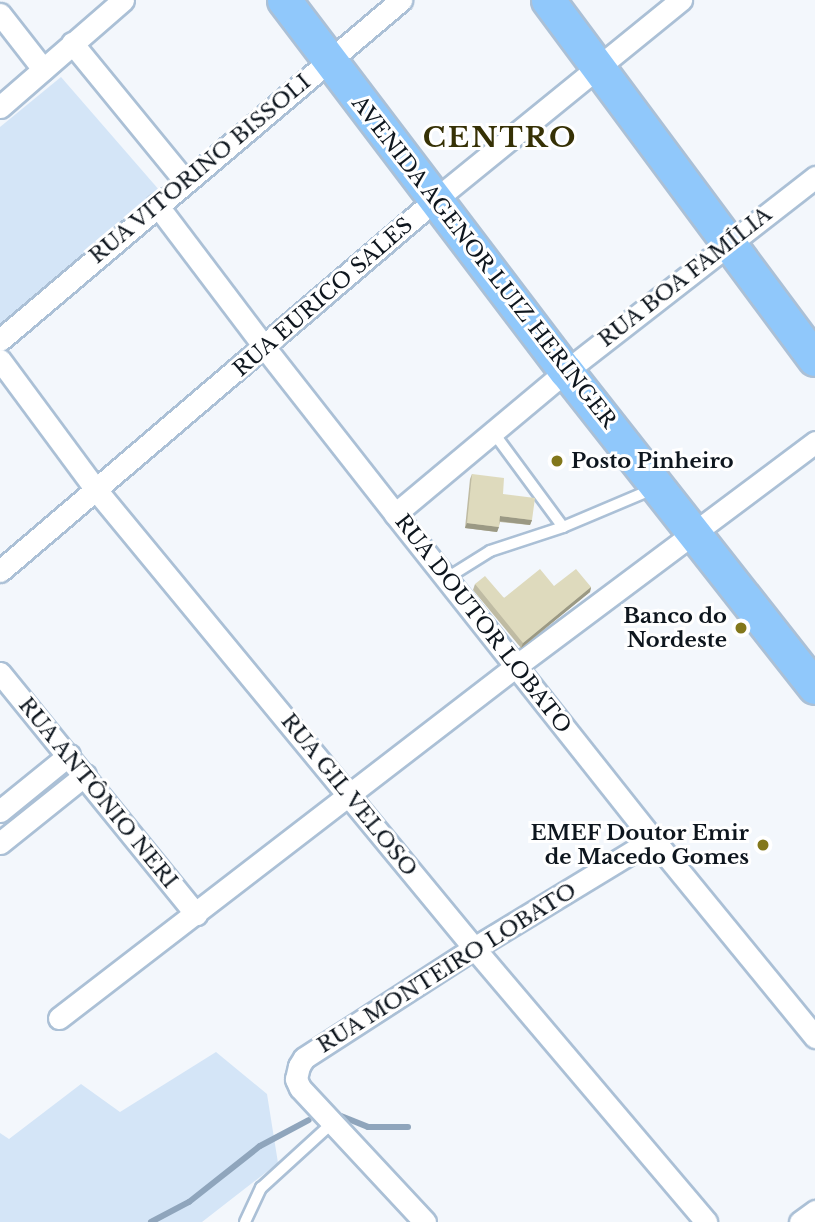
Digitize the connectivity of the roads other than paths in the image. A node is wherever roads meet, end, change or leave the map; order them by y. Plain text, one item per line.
1 (123, 0) edge
2 (284, 0) edge
3 (401, 0) edge
4 (548, 0) edge
5 (681, 0) edge
6 (0, 14) edge
7 (72, 43) junction
8 (329, 60) junction
9 (43, 69) junction
10 (598, 69) junction
11 (0, 107) edge
12 (815, 177) edge
13 (185, 181) junction
14 (436, 200) junction
15 (158, 205) junction
16 (727, 244) junction
17 (0, 340) edge
18 (265, 348) junction
19 (815, 359) edge
20 (0, 360) edge
21 (566, 371) junction
22 (493, 432) junction
23 (815, 442) edge
24 (658, 487) junction
25 (97, 491) junction
26 (395, 514) junction
27 (563, 527) junction
28 (696, 534) junction
29 (0, 571) edge
30 (447, 578) junction
31 (516, 666) junction
32 (0, 673) edge
33 (815, 687) edge
34 (69, 755) junction
35 (85, 775) junction
36 (349, 795) junction
37 (0, 811) edge
38 (653, 839) junction
39 (0, 843) edge
40 (196, 914) junction
41 (474, 948) junction
42 (59, 1018) dead end
43 (815, 1037) edge
44 (331, 1124) junction
45 (815, 1211) edge
46 (245, 1222) edge
47 (425, 1222) edge
48 (706, 1222) edge
49 (800, 1222) edge

1 - 7 street
2 - 8 main road, AVENIDA AGENOR LUIZ HERINGER
3 - 8 street, RUA VITORINO BISSOLI
4 - 10 main road
5 - 10 street, RUA EURICO SALES
6 - 9 street
7 - 9 street
7 - 13 street
8 - 13 street, RUA VITORINO BISSOLI
8 - 14 main road, AVENIDA AGENOR LUIZ HERINGER
9 - 11 street
10 - 14 street, RUA EURICO SALES
10 - 16 main road
12 - 16 street, RUA BOA FAMÍLIA
13 - 15 street, RUA VITORINO BISSOLI
14 - 18 street, RUA EURICO SALES
14 - 21 main road, AVENIDA AGENOR LUIZ HERINGER
15 - 17 street, RUA VITORINO BISSOLI
15 - 18 street, RUA DOUTOR LOBATO
16 - 19 main road
16 - 21 street, RUA BOA FAMÍLIA
18 - 25 street, RUA EURICO SALES
18 - 26 street, RUA DOUTOR LOBATO
20 - 25 street, RUA GIL VELOSO
21 - 22 street, RUA BOA FAMÍLIA
21 - 24 main road, AVENIDA AGENOR LUIZ HERINGER
22 - 26 street, RUA BOA FAMÍLIA
22 - 27 lane
23 - 28 street
24 - 27 lane
24 - 28 main road, AVENIDA AGENOR LUIZ HERINGER
25 - 29 street, RUA EURICO SALES
25 - 36 street, RUA GIL VELOSO
26 - 30 street, RUA DOUTOR LOBATO
27 - 30 lane
28 - 31 street
28 - 33 main road, AVENIDA AGENOR LUIZ HERINGER
30 - 31 street, RUA DOUTOR LOBATO
31 - 36 street
31 - 38 street, RUA DOUTOR LOBATO
32 - 34 street, RUA ANTÔNIO NERI
34 - 35 street, RUA ANTÔNIO NERI
34 - 37 street
35 - 39 street
35 - 40 street, RUA ANTÔNIO NERI
36 - 40 street
36 - 41 street, RUA GIL VELOSO
38 - 41 street, RUA MONTEIRO LOBATO
38 - 43 street, RUA DOUTOR LOBATO
40 - 42 street
41 - 44 street, RUA MONTEIRO LOBATO
41 - 48 street, RUA GIL VELOSO
44 - 46 lane
44 - 47 street
45 - 49 street

